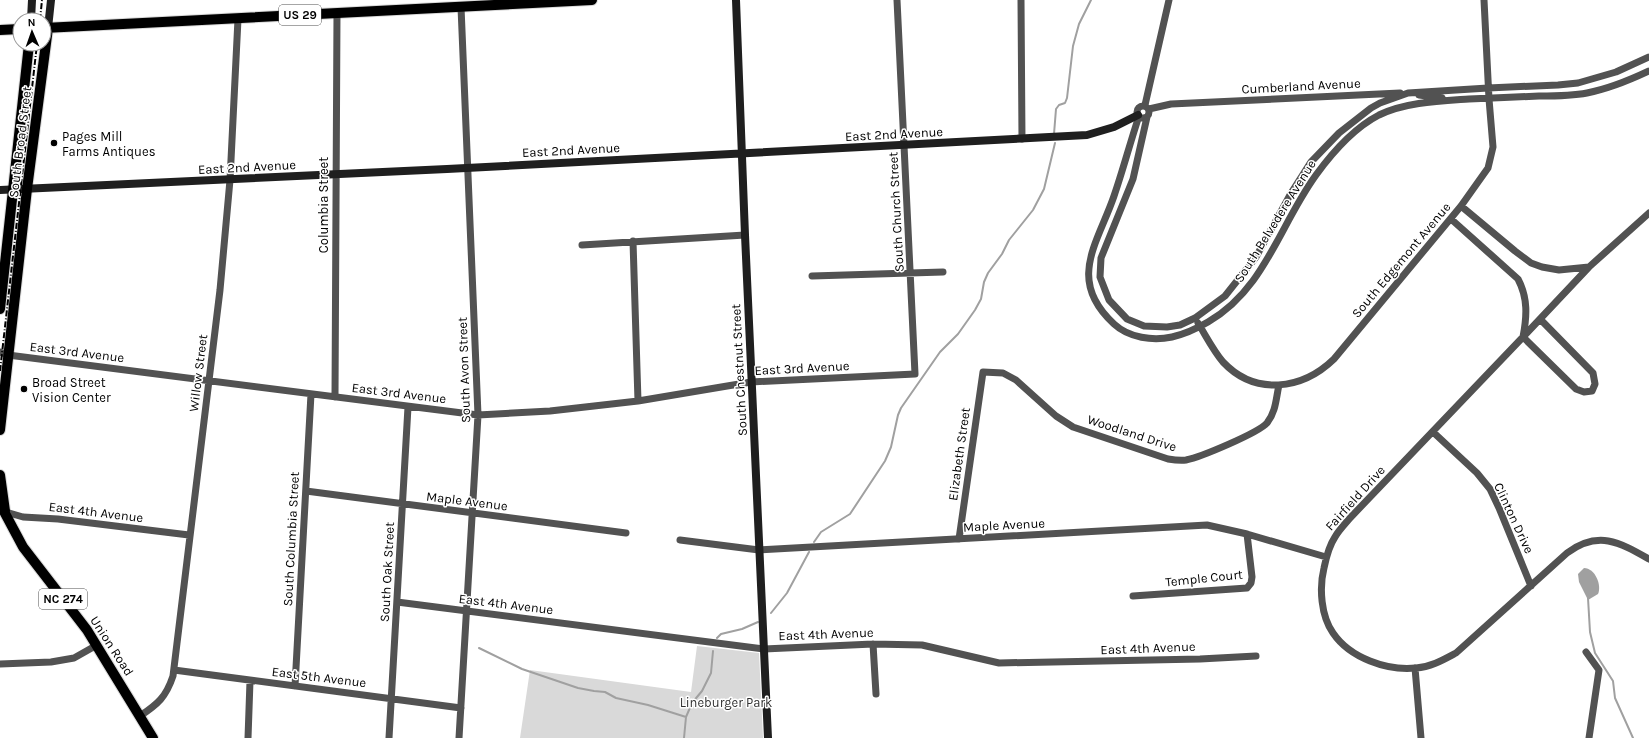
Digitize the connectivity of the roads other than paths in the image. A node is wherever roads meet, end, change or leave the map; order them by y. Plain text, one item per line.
1 (32, 0) edge
2 (51, 0) edge
3 (592, 0) edge
4 (736, 0) edge
5 (897, 0) edge
6 (1021, 0) edge
7 (1169, 0) edge
8 (1484, 0) edge
9 (461, 3) edge
10 (31, 12) edge
11 (49, 12) edge
12 (337, 13) junction
13 (238, 19) junction
14 (52, 28) edge
15 (12, 29) edge
16 (0, 30) edge
17 (28, 52) edge
18 (43, 52) edge
19 (1649, 57) edge
20 (1649, 71) edge
21 (1488, 88) junction
22 (1408, 93) junction
23 (1489, 98) junction
24 (1454, 100) junction
25 (1147, 107) junction
26 (1139, 116) junction
27 (1147, 117) junction
28 (1022, 139) junction
29 (905, 145) junction
30 (742, 153) junction
31 (467, 168) junction
32 (336, 174) junction
33 (230, 180) junction
34 (14, 189) junction
35 (27, 189) junction
36 (0, 190) edge
37 (1461, 206) junction
38 (1649, 213) edge
39 (1451, 219) junction
40 (745, 234) junction
41 (634, 241) junction
42 (582, 245) dead end
43 (1589, 267) junction
44 (943, 272) dead end
45 (911, 273) junction
46 (812, 276) dead end
47 (0, 310) edge
48 (1195, 318) junction
49 (1540, 319) junction
50 (1200, 327) junction
51 (1523, 337) junction
52 (4, 354) edge
53 (983, 372) joint
54 (915, 374) joint
55 (209, 381) junction
56 (752, 382) junction
57 (1279, 385) junction
58 (311, 394) junction
59 (335, 397) junction
60 (638, 401) junction
61 (408, 407) junction
62 (478, 415) junction
63 (0, 430) edge
64 (1433, 432) junction
65 (0, 475) edge
66 (306, 491) junction
67 (403, 505) junction
68 (2, 509) edge
69 (472, 514) junction
70 (626, 533) dead end
71 (1247, 534) junction
72 (189, 536) junction
73 (680, 540) dead end
74 (959, 540) junction
75 (759, 550) junction
76 (1326, 557) junction
77 (1649, 559) edge
78 (1531, 586) junction
79 (1133, 596) dead end
80 (397, 602) junction
81 (466, 611) junction
82 (873, 644) junction
83 (96, 646) junction
84 (764, 649) junction
85 (1586, 652) dead end
86 (1256, 656) dead end
87 (0, 664) edge
88 (1415, 668) junction
89 (174, 670) junction
90 (250, 681) junction
91 (295, 686) junction
92 (876, 694) dead end
93 (392, 698) junction
94 (460, 708) junction
95 (140, 716) junction
96 (153, 738) edge
97 (248, 738) edge
98 (390, 738) edge
99 (459, 738) edge
100 (768, 738) edge
101 (1421, 738) edge
102 (1589, 738) edge

1 - 10 street
2 - 11 street, South Broad Street
3 - 9 main road, US 29
4 - 30 street, South Chestnut Street
5 - 29 street, South Church Street
6 - 28 street
7 - 25 street
8 - 21 street, South Edgemont Avenue
9 - 12 main road, US 29
9 - 31 street, South Avon Street
12 - 13 main road, US 29
12 - 32 street, Columbia Street
13 - 14 main road, US 29
13 - 33 street, Willow Street
15 - 16 main road
17 - 34 main road, South Broad Street
18 - 35 main road, South Broad Street
19 - 21 street, South Belvedere Avenue
20 - 23 street, South Belvedere Avenue
21 - 22 street, South Belvedere Avenue
21 - 23 street, South Edgemont Avenue
22 - 24 street, Cumberland Avenue
22 - 25 street, Cumberland Avenue
22 - 48 street, South Belvedere Avenue
23 - 24 street, South Belvedere Avenue
23 - 37 street, South Edgemont Avenue
24 - 50 street, South Belvedere Avenue
25 - 26 street
25 - 27 street
26 - 27 street
26 - 28 street, East 2nd Avenue
26 - 50 street, South Belvedere Avenue
27 - 48 street, South Belvedere Avenue
28 - 29 street, East 2nd Avenue
29 - 30 street, East 2nd Avenue
29 - 45 street, South Church Street
30 - 31 street, East 2nd Avenue
30 - 40 street, South Chestnut Street
31 - 32 street, East 2nd Avenue
31 - 62 street, South Avon Street
32 - 33 street, East 2nd Avenue
32 - 59 street, Columbia Street
33 - 35 street, East 2nd Avenue
33 - 55 street, Willow Street
34 - 35 street, East 2nd Avenue
34 - 36 street, East 2nd Avenue
34 - 47 main road, South Broad Street
35 - 52 main road, South Broad Street
37 - 39 street, South Edgemont Avenue
37 - 43 street
38 - 43 street, Fairfield Drive
39 - 51 street
39 - 57 street, South Edgemont Avenue
40 - 41 street
40 - 56 street, South Chestnut Street
41 - 42 street
41 - 60 street
43 - 49 street, Fairfield Drive
44 - 45 street
45 - 46 street
45 - 54 street, South Church Street
48 - 50 street, South Edgemont Avenue
49 - 51 street, Fairfield Drive
49 - 51 street
50 - 57 street, South Edgemont Avenue
51 - 64 street, Fairfield Drive
52 - 55 street, East 3rd Avenue
52 - 63 main road, South Broad Street
53 - 57 street, Woodland Drive
53 - 74 street, Elizabeth Street
54 - 56 street, East 3rd Avenue
55 - 58 street, East 3rd Avenue
55 - 72 street, Willow Street
56 - 60 street, East 3rd Avenue
56 - 75 street, South Chestnut Street
58 - 59 street, East 3rd Avenue
58 - 66 street, South Columbia Street
59 - 61 street, East 3rd Avenue
60 - 62 street, East 3rd Avenue
61 - 62 street, East 3rd Avenue
61 - 67 street, South Oak Street
62 - 69 street, South Avon Street
64 - 76 street, Fairfield Drive
64 - 78 street, Clinton Drive
65 - 68 main road, NC 274
66 - 67 street, Maple Avenue
66 - 91 street, South Columbia Street
67 - 69 street, Maple Avenue
67 - 80 street, South Oak Street
68 - 72 street, East 4th Avenue
68 - 83 main road, Union Road / NC 274
69 - 70 street, Maple Avenue
69 - 81 street, South Avon Street
71 - 74 street, Maple Avenue
71 - 76 street, Maple Avenue
71 - 79 street, Temple Court
72 - 89 street, Willow Street
73 - 75 street, Maple Avenue
74 - 75 street, Maple Avenue
75 - 84 street, South Chestnut Street
76 - 88 street, Fairfield Drive
77 - 78 street, Fairfield Drive
78 - 88 street, Fairfield Drive
80 - 81 street, East 4th Avenue
80 - 93 street, South Oak Street
81 - 84 street, East 4th Avenue
81 - 94 street, South Avon Street
82 - 84 street, East 4th Avenue
82 - 86 street, East 4th Avenue
82 - 92 street
83 - 87 street
83 - 95 main road, Union Road / NC 274
84 - 100 street, South Chestnut Street
85 - 102 street
88 - 101 street
89 - 90 street, East 5th Avenue
89 - 95 street, Willow Street
90 - 91 street, East 5th Avenue
90 - 97 street
91 - 93 street, East 5th Avenue
93 - 94 street, East 5th Avenue
93 - 98 street, South Oak Street
94 - 99 street, South Avon Street
95 - 96 main road, Union Road / NC 274

